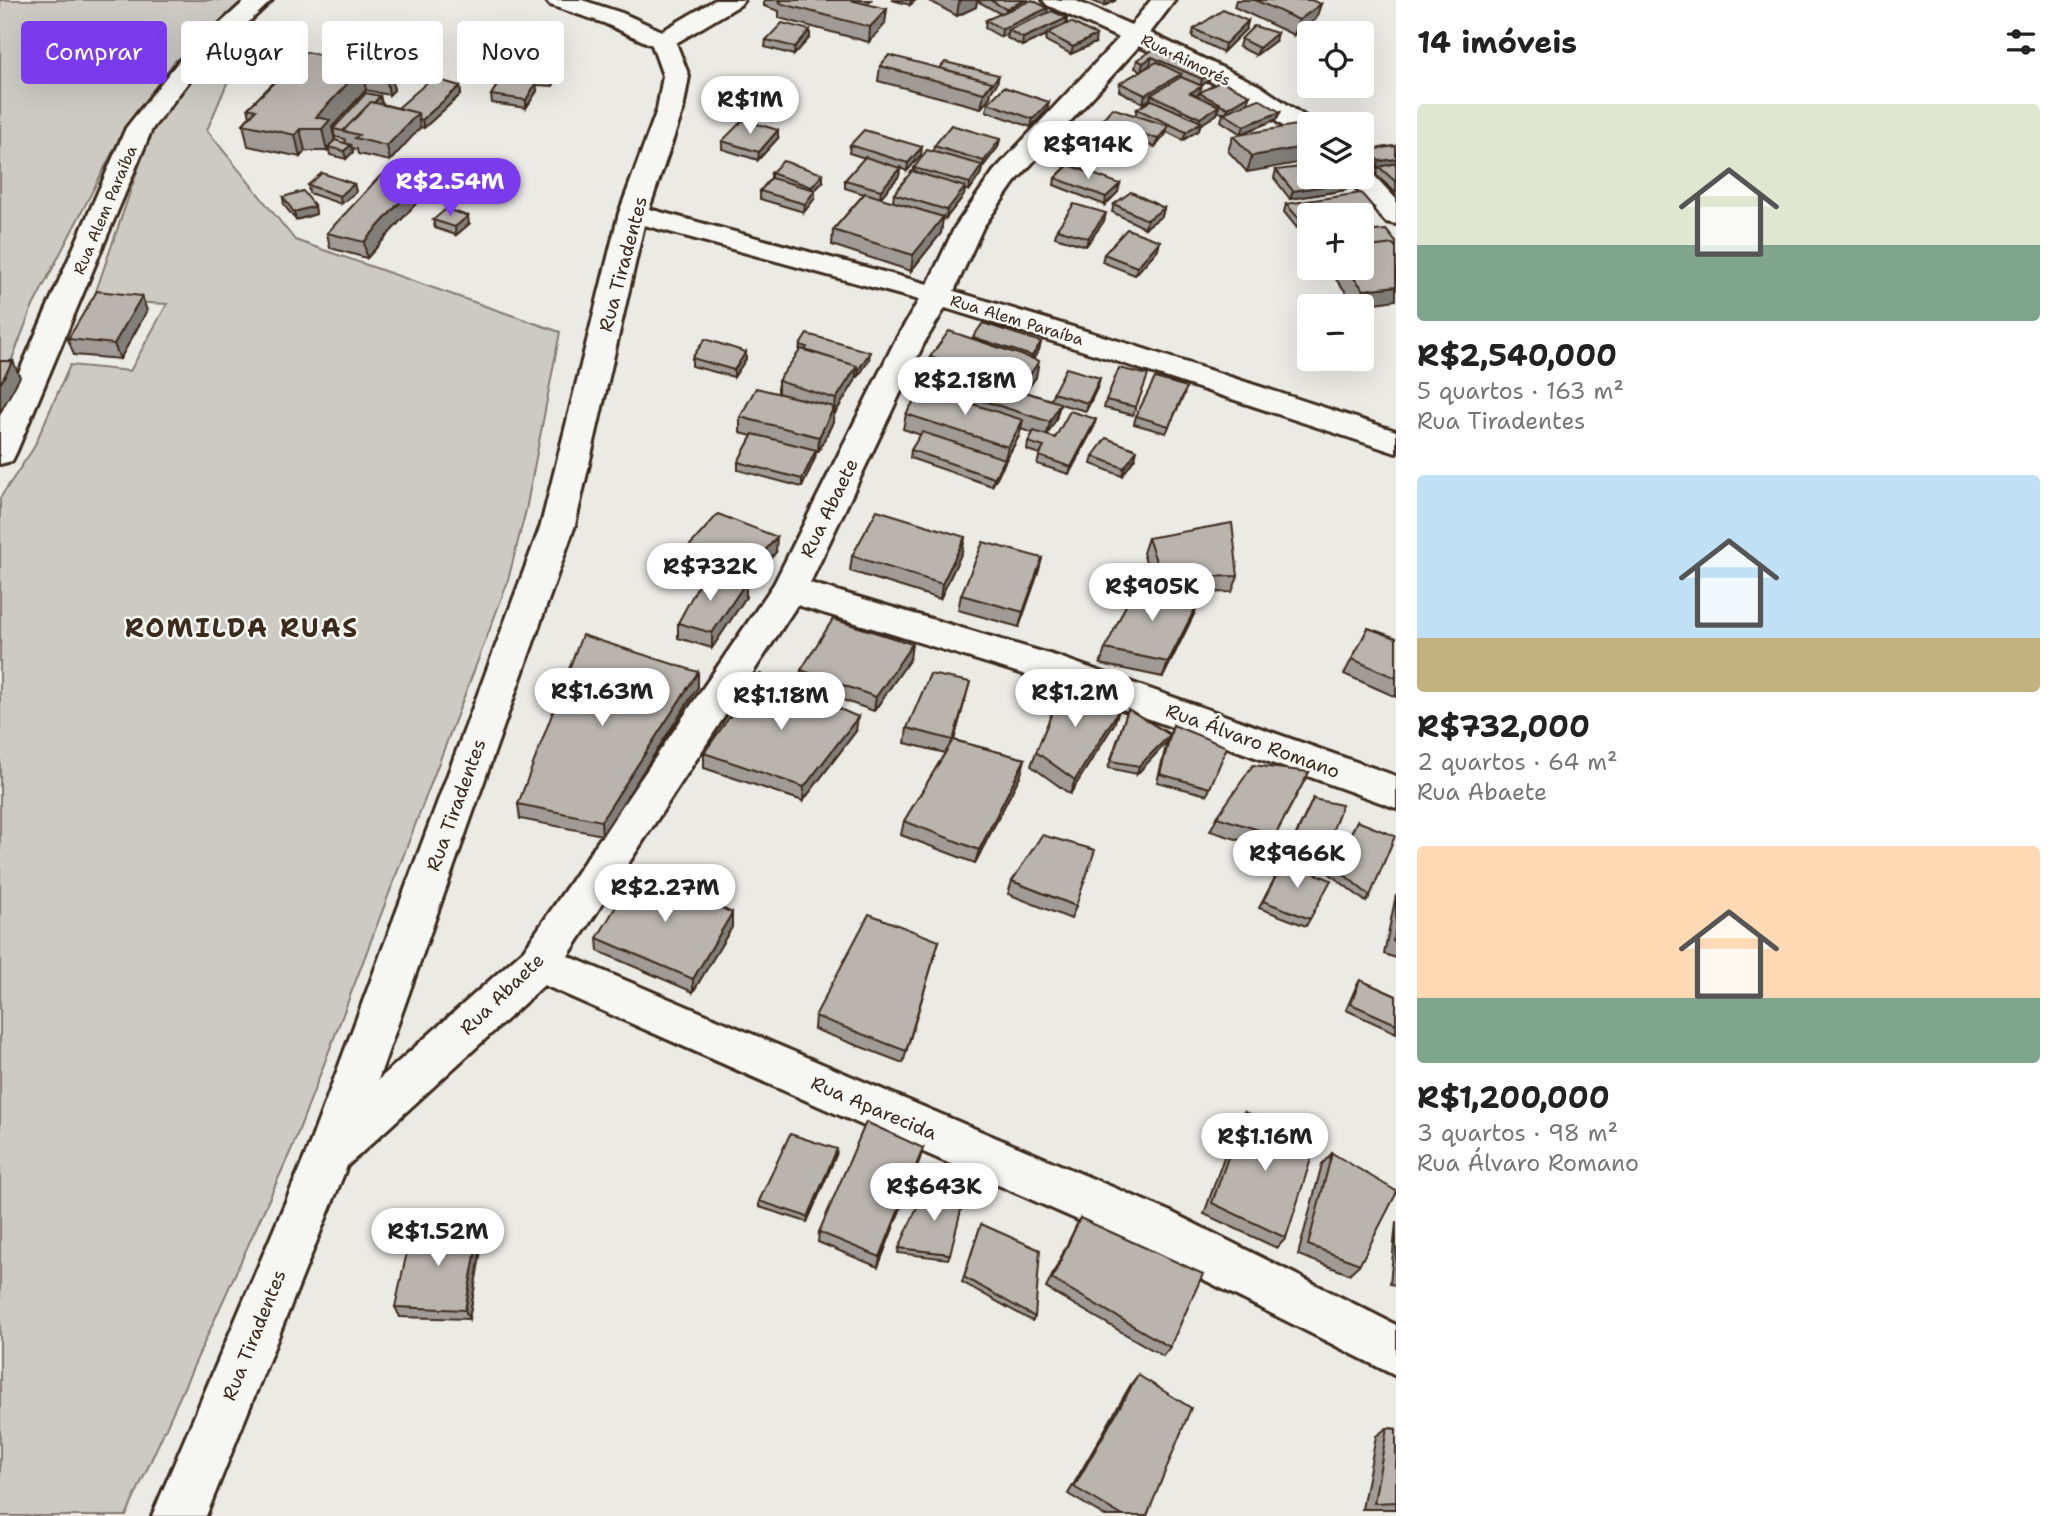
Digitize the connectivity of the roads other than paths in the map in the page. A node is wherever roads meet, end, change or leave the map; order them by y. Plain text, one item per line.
1 (260, 0) edge
2 (558, 0) edge
3 (732, 0) edge
4 (1055, 0) edge
5 (1163, 0) edge
6 (1136, 35) junction
7 (669, 59) junction
8 (1297, 122) edge
9 (1371, 189) edge
10 (633, 213) junction
11 (1396, 216) edge
12 (937, 296) junction
13 (1396, 442) edge
14 (0, 453) edge
15 (789, 590) junction
16 (1396, 792) edge
17 (539, 963) junction
18 (329, 1154) junction
19 (1396, 1351) edge
20 (179, 1516) edge

1 - 14 street, Rua Alem Paraíba
2 - 7 street
3 - 7 street
4 - 6 street, Rua Aimorés
5 - 6 street, Rua Abaete
6 - 8 street, Rua Aimorés
6 - 12 street, Rua Abaete
7 - 10 street, Rua Tiradentes
9 - 11 street
10 - 12 street, Rua Alem Paraíba
10 - 18 street, Rua Tiradentes
12 - 13 street, Rua Alem Paraíba
12 - 15 street, Rua Abaete
15 - 16 street, Rua Álvaro Romano
15 - 17 street, Rua Abaete
17 - 18 street, Rua Abaete
17 - 19 street, Rua Aparecida
18 - 20 street, Rua Tiradentes

